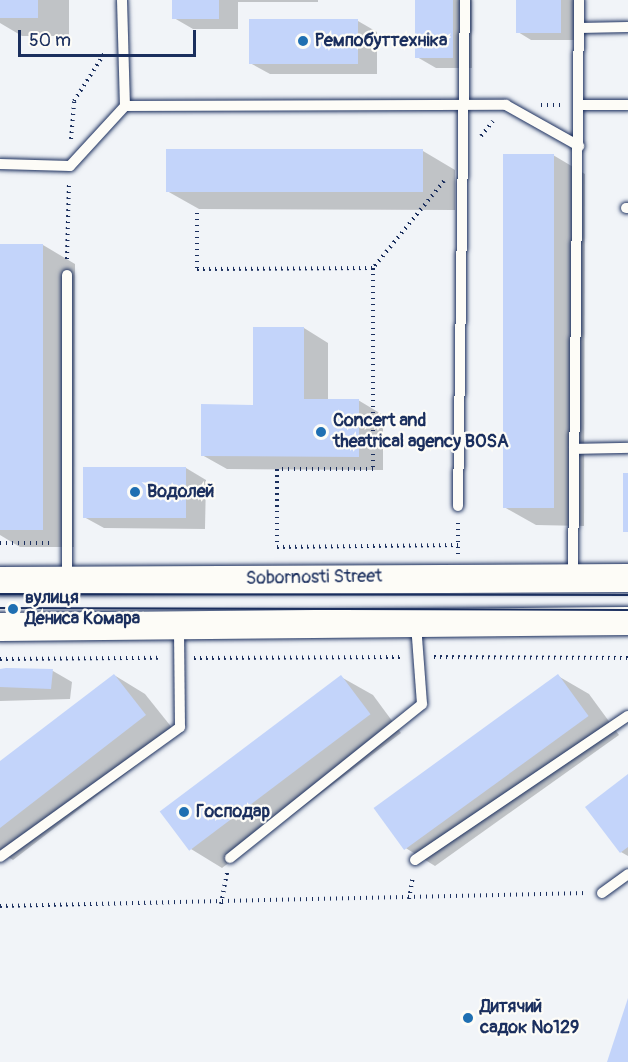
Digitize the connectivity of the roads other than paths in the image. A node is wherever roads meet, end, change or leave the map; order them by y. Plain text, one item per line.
1 (122, 0) edge
2 (465, 0) edge
3 (579, 0) edge
4 (579, 27) junction
5 (628, 27) edge
6 (579, 105) junction
7 (628, 105) edge
8 (125, 106) junction
9 (465, 106) junction
10 (579, 146) junction
11 (0, 164) edge
12 (67, 275) dead end
13 (628, 448) edge
14 (574, 449) junction
15 (458, 506) road end
16 (573, 577) junction
17 (628, 578) edge
18 (0, 581) edge
19 (67, 581) junction
20 (416, 621) junction
21 (628, 621) edge
22 (179, 625) junction
23 (0, 627) edge
24 (628, 716) edge
25 (0, 857) edge
26 (230, 858) road end
27 (415, 860) road end
28 (628, 874) edge
29 (602, 893) road end

1 - 8 lane
2 - 9 lane
3 - 4 lane
4 - 5 lane
4 - 6 lane
6 - 7 lane
6 - 10 lane
8 - 9 lane
8 - 11 lane
9 - 10 lane
9 - 15 lane
10 - 14 lane
12 - 19 lane
13 - 14 lane
14 - 16 lane
16 - 17 main road, Sobornosti Street
16 - 19 main road, Sobornosti Street
18 - 19 main road, Sobornosti Street
20 - 21 main road
20 - 22 main road
20 - 26 lane
22 - 23 main road
22 - 25 lane
24 - 27 lane
28 - 29 lane

